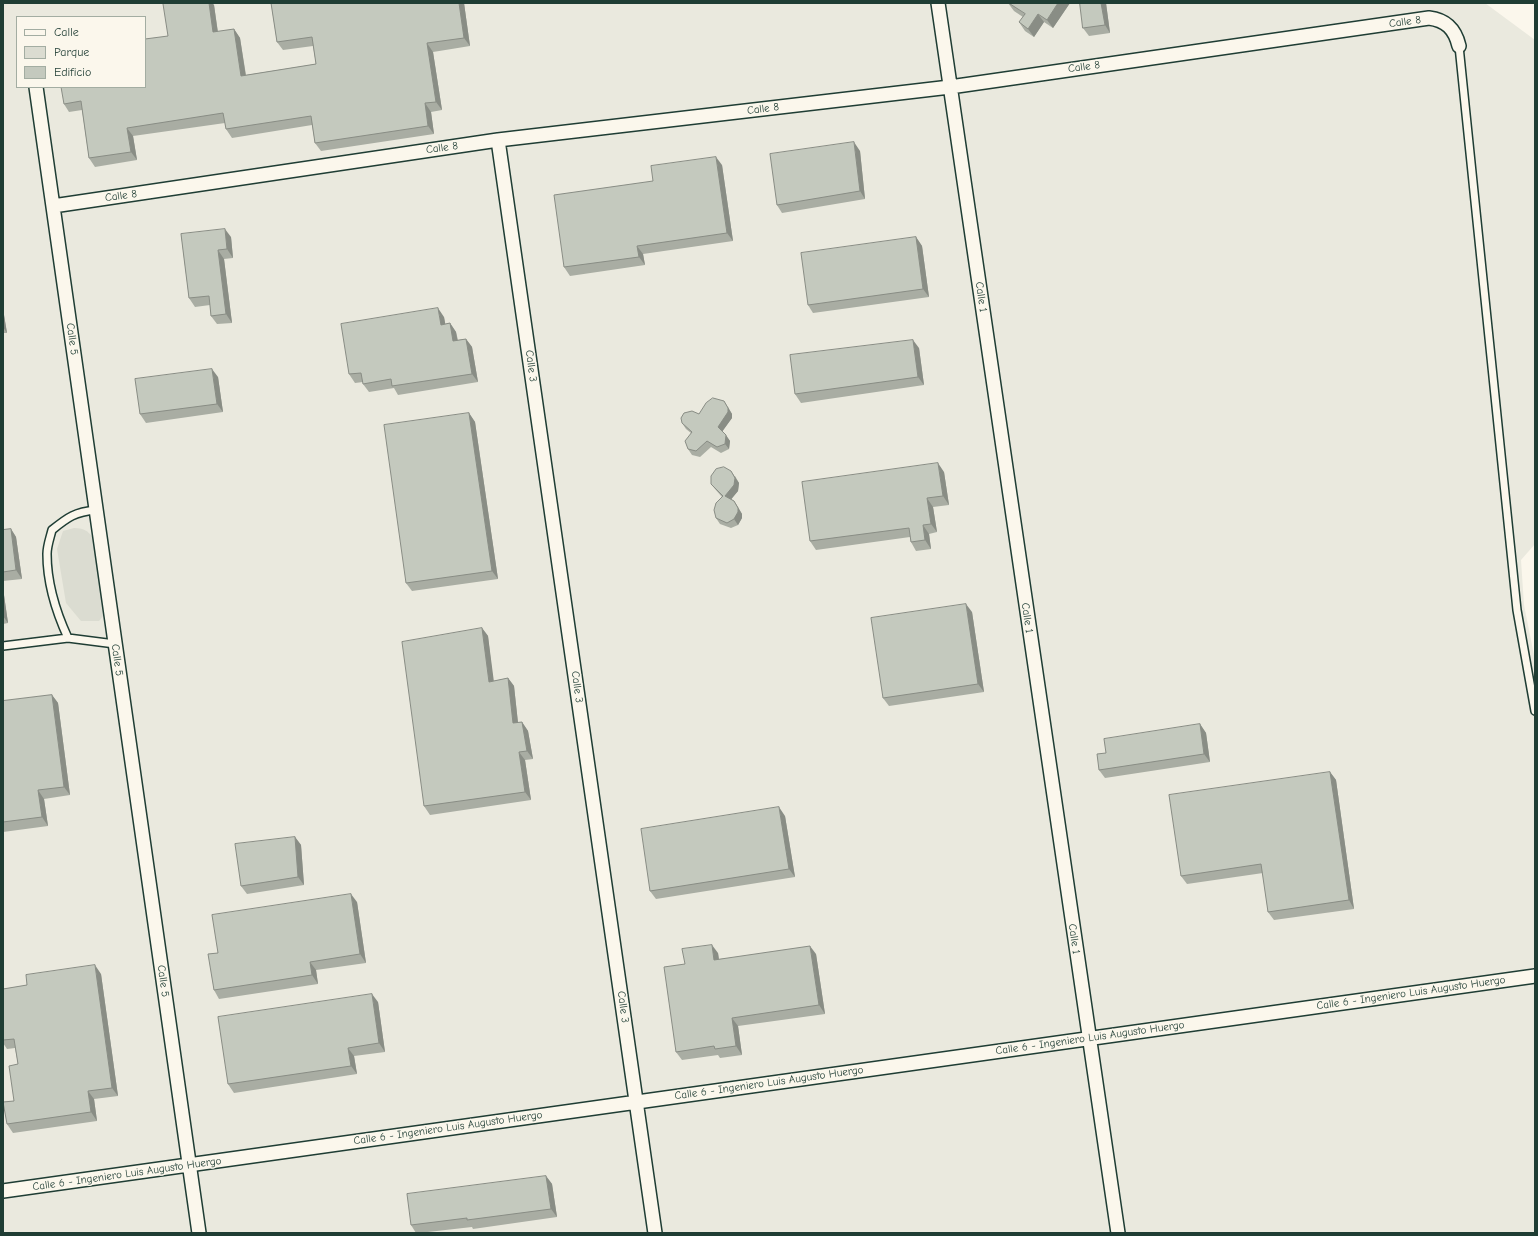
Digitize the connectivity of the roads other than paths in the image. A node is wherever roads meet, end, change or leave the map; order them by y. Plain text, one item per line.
1 (938, 3) edge
2 (1459, 46) joint
3 (950, 87) junction
4 (36, 88) edge
5 (498, 140) junction
6 (53, 206) junction
7 (96, 510) junction
8 (68, 638) junction
9 (115, 644) junction
10 (3, 646) edge
11 (1535, 711) edge
12 (1535, 976) edge
13 (1088, 1039) junction
14 (636, 1102) junction
15 (190, 1165) junction
16 (3, 1191) edge
17 (199, 1233) edge
18 (655, 1233) edge
19 (1118, 1233) edge

1 - 3 street, Calle 1
2 - 3 street, Calle 8
2 - 11 lane
3 - 5 street, Calle 8
3 - 13 street, Calle 1
4 - 6 street, Calle 5
5 - 6 street, Calle 8
5 - 14 street, Calle 3
6 - 7 street, Calle 5
7 - 8 lane
7 - 9 street, Calle 5
8 - 9 lane
8 - 10 lane
9 - 15 street, Calle 5
12 - 13 street, Calle 6 - Ingeniero Luis Augusto Huergo
13 - 14 street, Calle 6 - Ingeniero Luis Augusto Huergo
13 - 19 street, Calle 1
14 - 15 street, Calle 6 - Ingeniero Luis Augusto Huergo
14 - 18 street, Calle 3
15 - 16 street, Calle 6 - Ingeniero Luis Augusto Huergo
15 - 17 street, Calle 5

